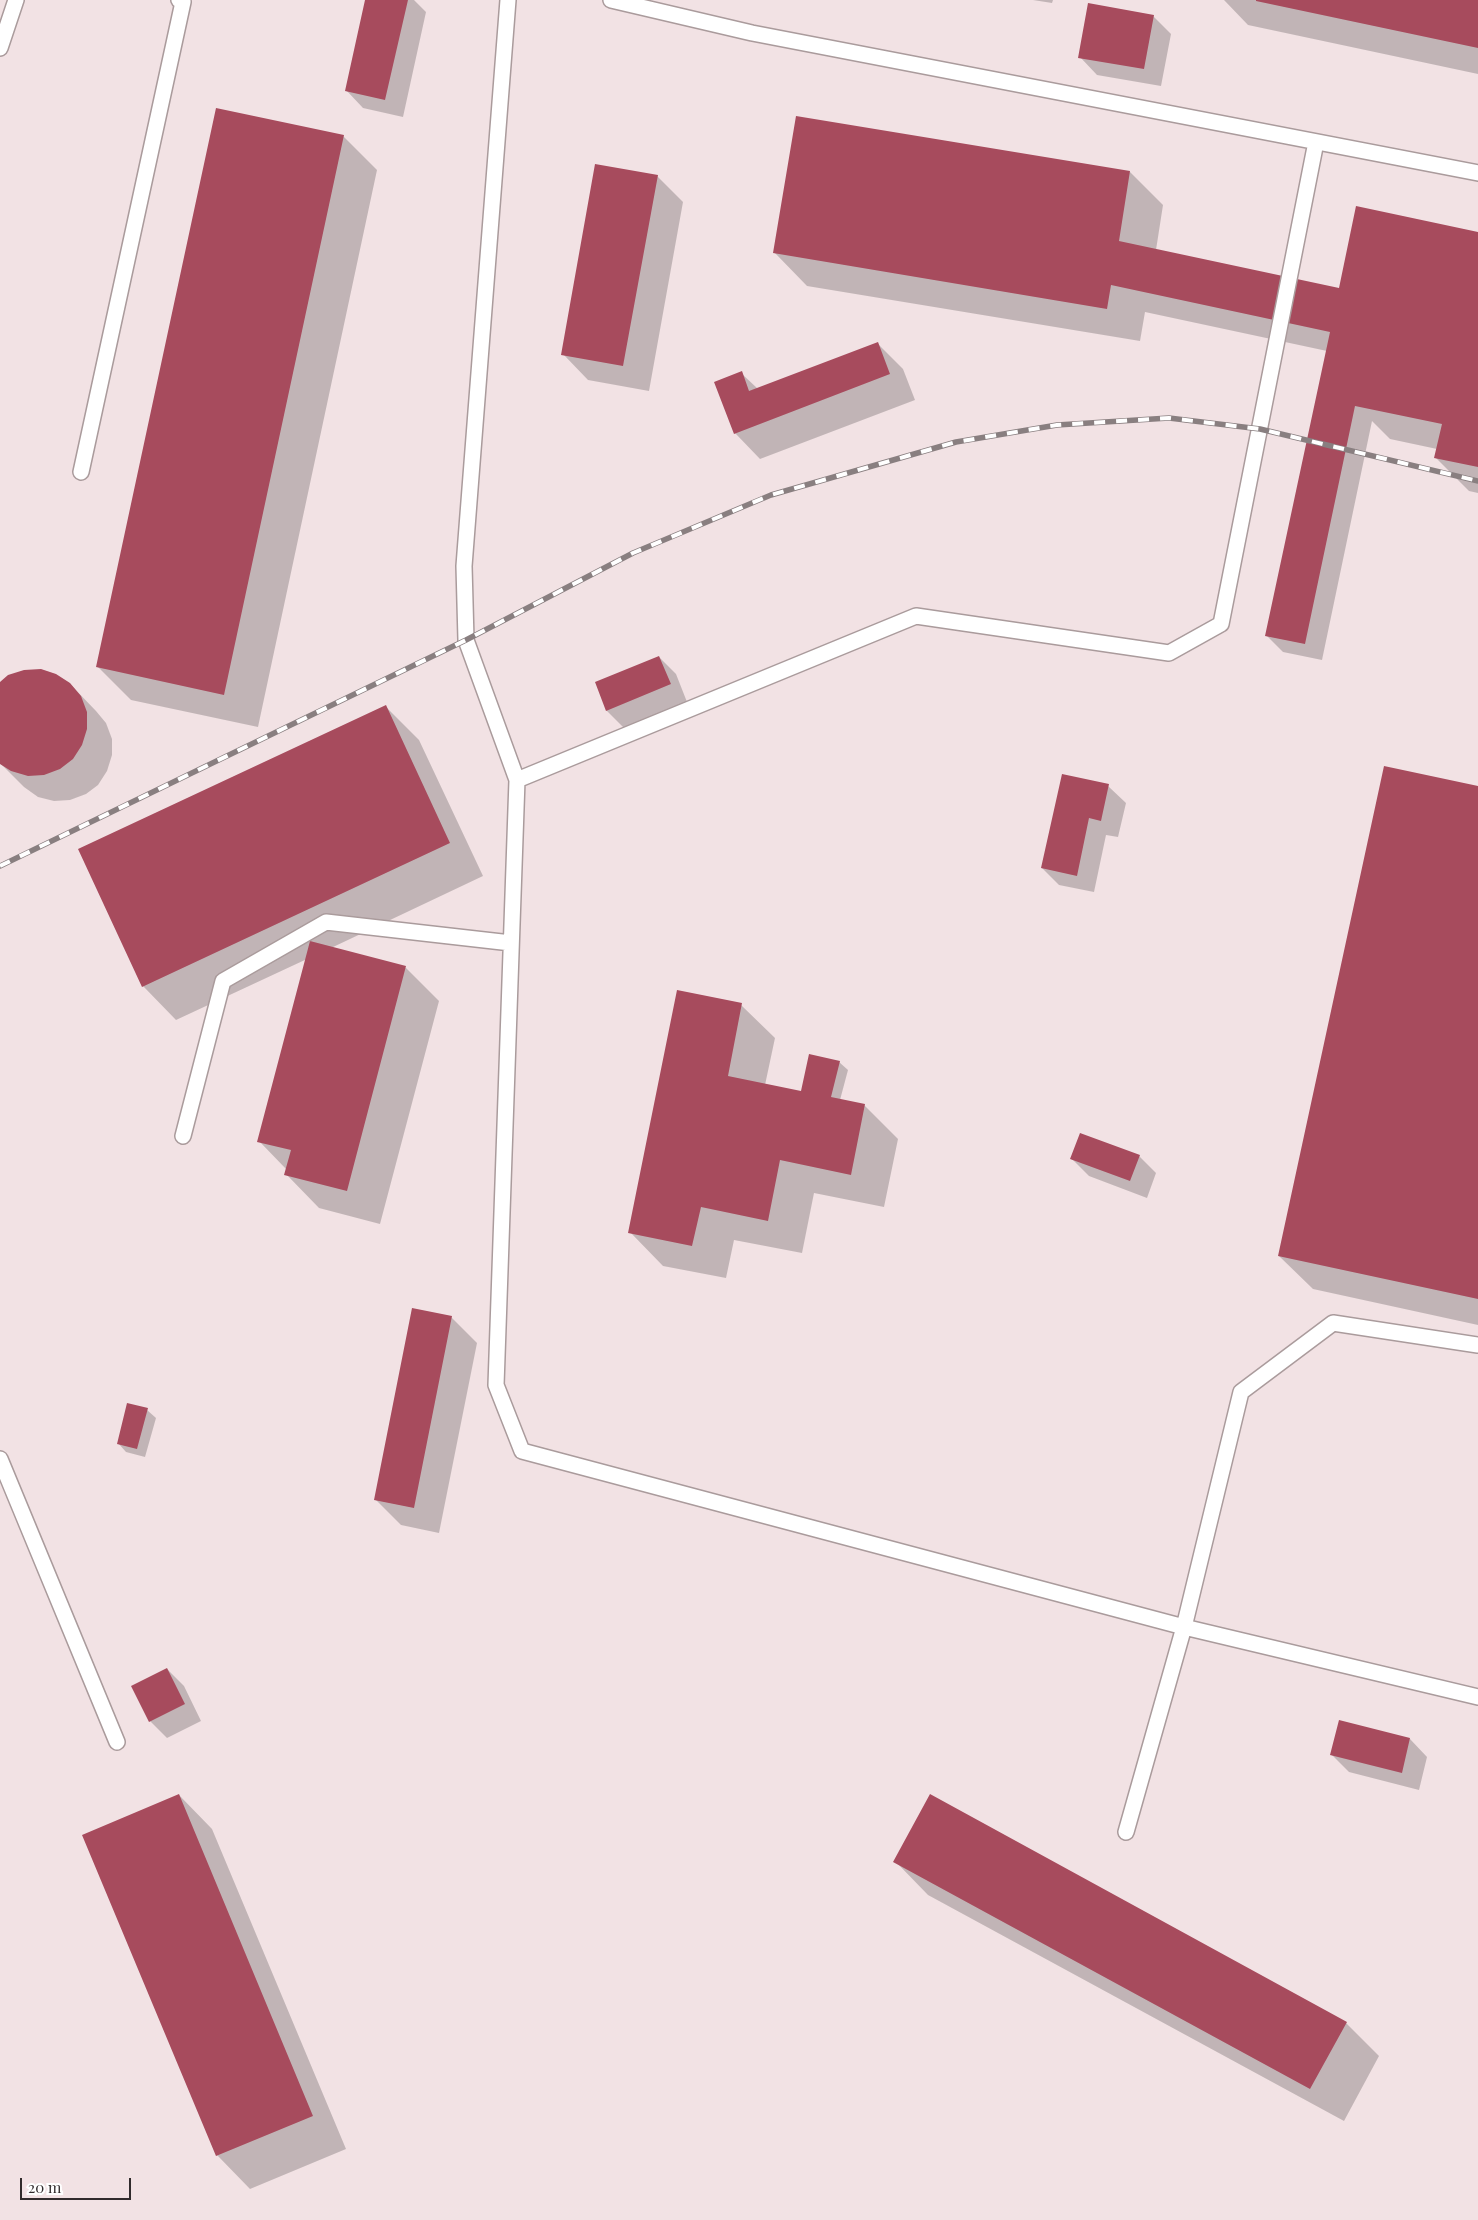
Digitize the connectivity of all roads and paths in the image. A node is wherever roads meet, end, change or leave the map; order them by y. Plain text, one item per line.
1 (16, 0) edge
2 (179, 0) edge
3 (508, 0) edge
4 (611, 0) edge
5 (0, 48) edge
6 (1316, 142) junction
7 (1478, 173) edge
8 (81, 472) dead end
9 (517, 780) junction
10 (511, 943) junction
11 (183, 1136) dead end
12 (1478, 1345) edge
13 (0, 1458) edge
14 (1184, 1627) junction
15 (1478, 1697) edge
16 (117, 1742) dead end
17 (1126, 1832) dead end

1 - 5 lane
2 - 8 lane
3 - 9 lane
4 - 6 lane
6 - 7 lane
6 - 9 lane
9 - 10 lane
10 - 11 lane
10 - 14 lane
12 - 14 lane
13 - 16 lane
14 - 15 lane
14 - 17 lane

